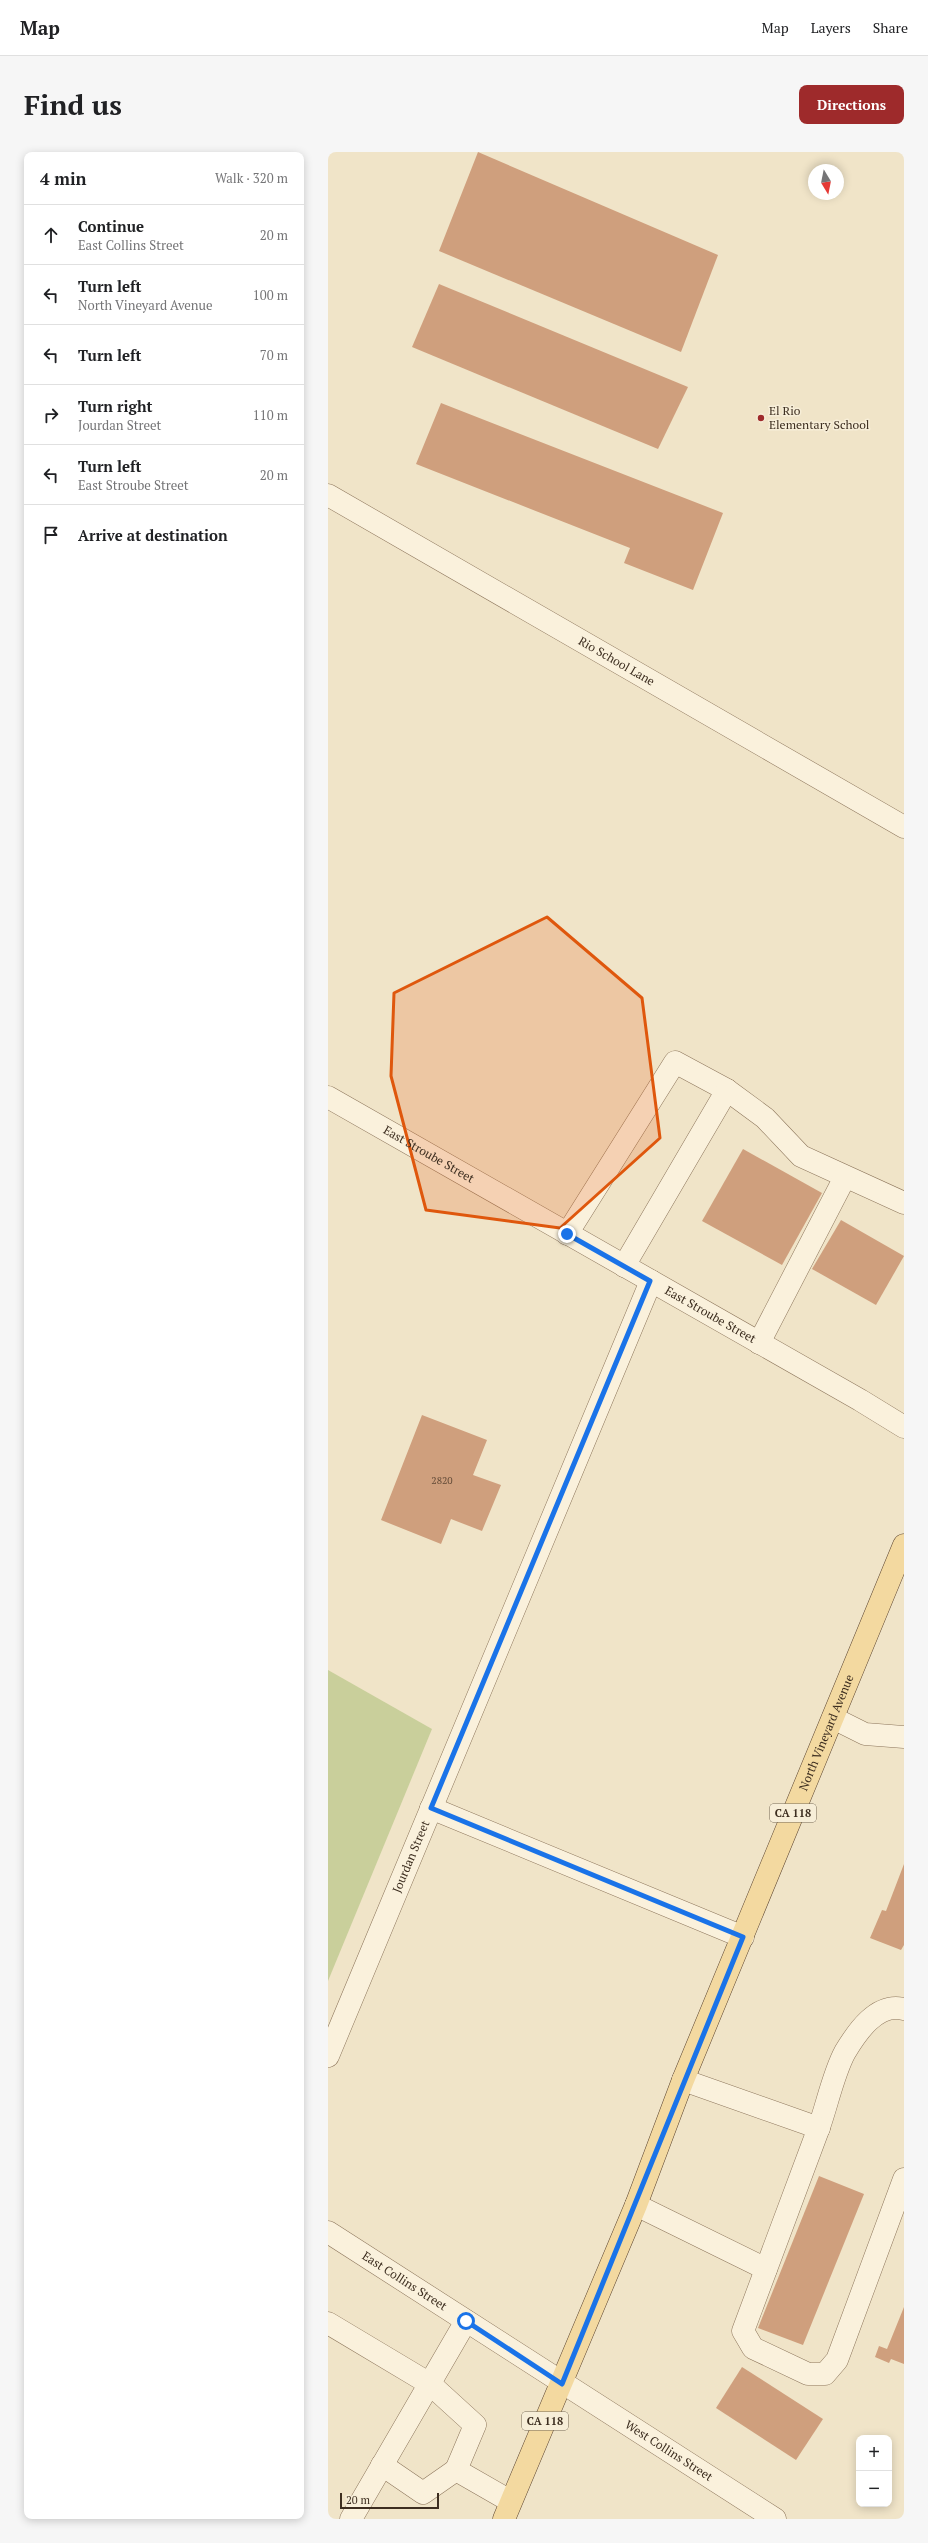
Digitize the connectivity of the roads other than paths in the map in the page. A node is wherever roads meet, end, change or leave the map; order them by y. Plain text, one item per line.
1 (328, 495) edge
2 (904, 828) edge
3 (727, 1090) junction
4 (328, 1097) edge
5 (846, 1176) junction
6 (904, 1203) edge
7 (567, 1234) junction
8 (624, 1266) junction
9 (650, 1281) junction
10 (759, 1343) junction
11 (904, 1427) edge
12 (904, 1545) edge
13 (832, 1718) junction
14 (904, 1737) edge
15 (431, 1808) junction
16 (743, 1937) junction
17 (904, 2009) edge
18 (328, 2056) edge
19 (683, 2080) junction
20 (819, 2128) junction
21 (904, 2179) edge
22 (636, 2205) junction
23 (328, 2232) edge
24 (766, 2269) junction
25 (466, 2321) junction
26 (328, 2323) edge
27 (430, 2384) junction
28 (562, 2384) junction
29 (382, 2465) junction
30 (456, 2470) junction
31 (507, 2510) edge
32 (351, 2519) edge
33 (775, 2519) edge

1 - 2 street, Rio School Lane
3 - 5 street
3 - 7 street
3 - 8 street
4 - 7 street, East Stroube Street
5 - 6 street
5 - 10 street
7 - 8 street, East Stroube Street
8 - 9 street, East Stroube Street
9 - 10 street, East Stroube Street
9 - 15 street, Jourdan Street
10 - 11 street, East Stroube Street
12 - 13 main road, North Vineyard Avenue / CA 118
13 - 14 street
13 - 16 main road, North Vineyard Avenue / CA 118
15 - 16 street
15 - 18 street, Jourdan Street
16 - 19 main road, North Vineyard Avenue / CA 118
17 - 20 street
19 - 20 street
19 - 22 main road, North Vineyard Avenue / CA 118
20 - 24 street
21 - 24 street
22 - 24 street
22 - 28 main road, North Vineyard Avenue / CA 118
23 - 25 street, East Collins Street
25 - 27 street
25 - 28 street, East Collins Street
26 - 27 street
27 - 29 street
27 - 30 street
28 - 31 main road, North Vineyard Avenue / CA 118
28 - 33 street, West Collins Street
29 - 30 street
29 - 32 street
30 - 31 street

